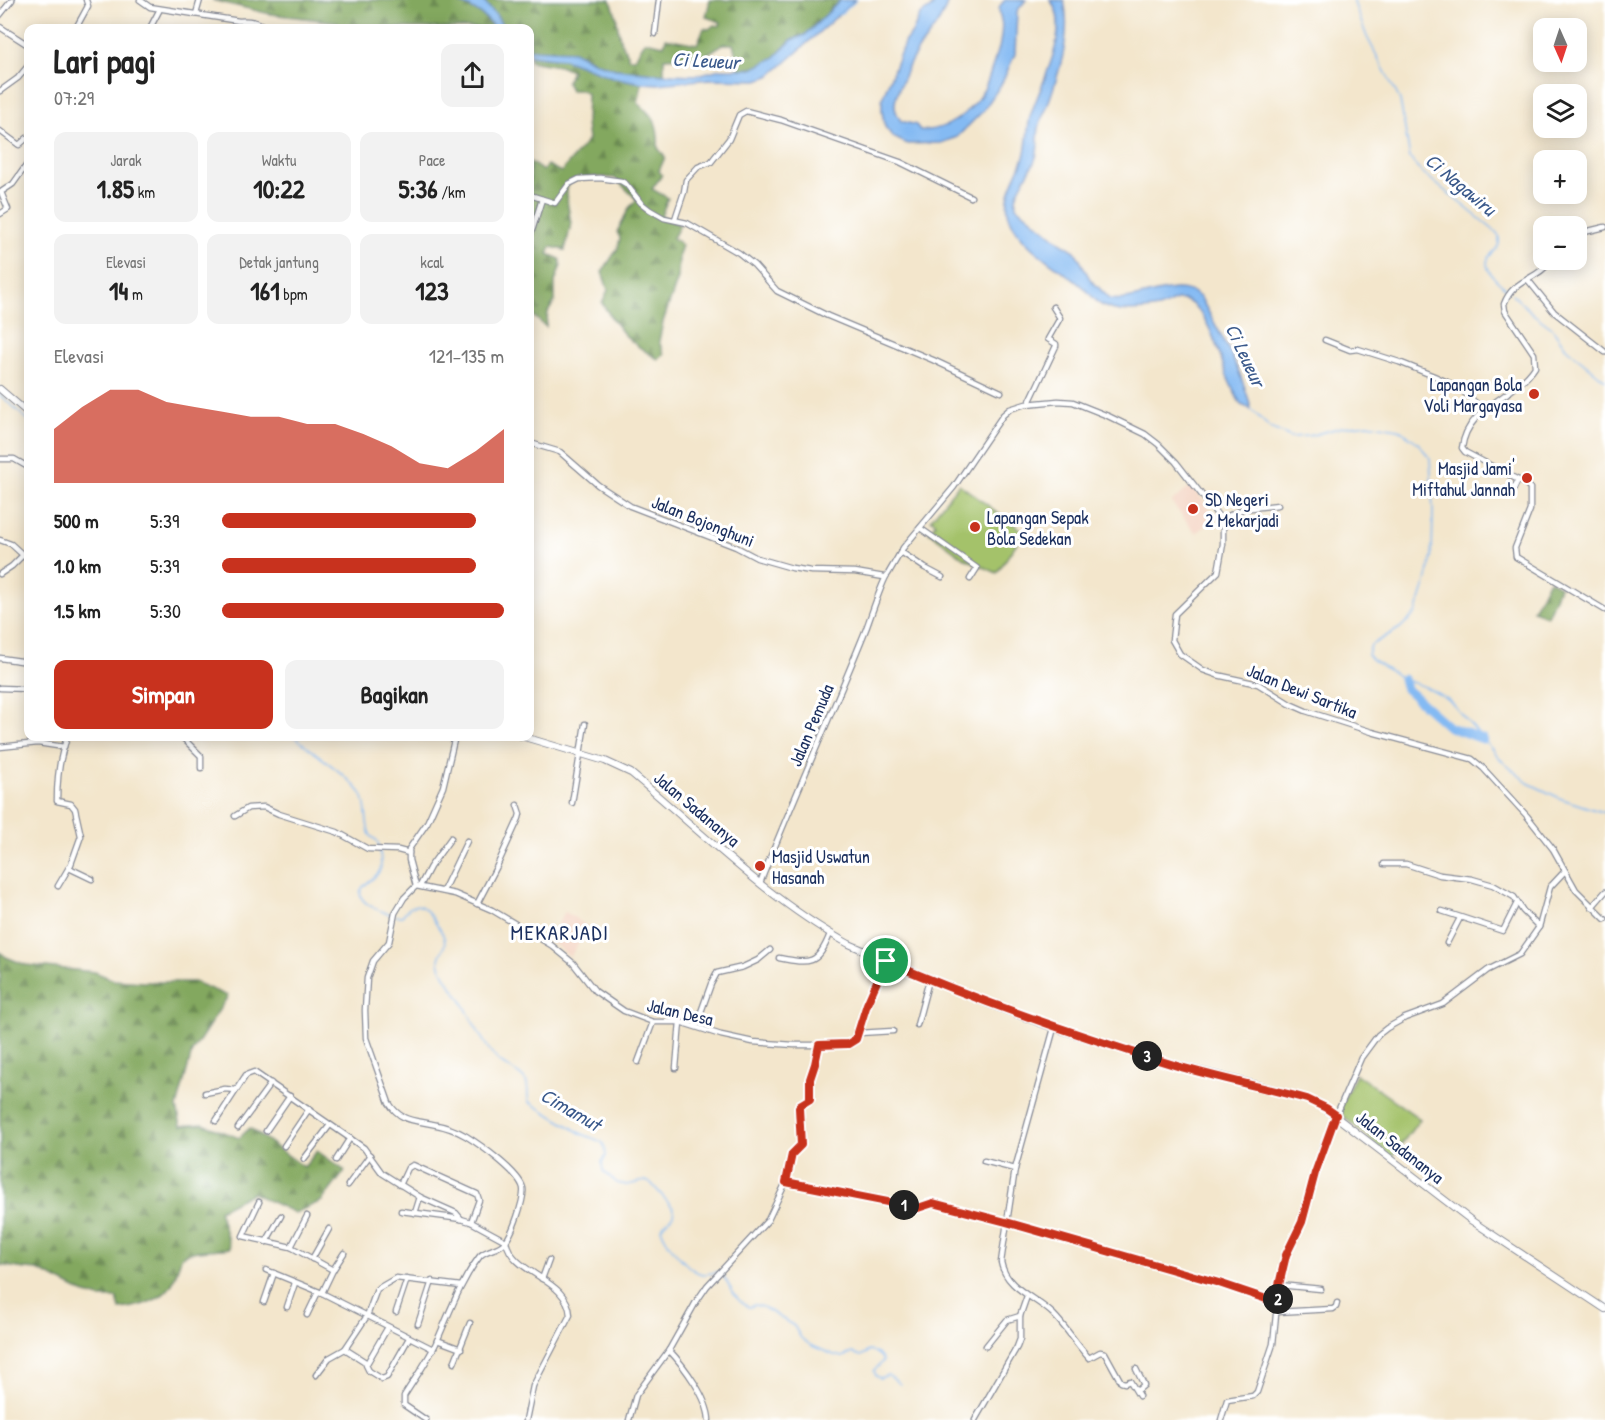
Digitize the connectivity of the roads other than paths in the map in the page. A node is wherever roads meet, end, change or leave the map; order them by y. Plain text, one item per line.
1 (12, 0) edge
2 (86, 0) edge
3 (140, 0) edge
4 (200, 0) edge
5 (659, 0) edge
6 (160, 9) junction
7 (196, 14) junction
8 (0, 15) edge
9 (78, 24) edge
10 (152, 24) edge
11 (260, 24) edge
12 (0, 27) edge
13 (655, 34) dead end
14 (24, 42) edge
15 (24, 71) edge
16 (0, 92) edge
17 (0, 131) edge
18 (24, 141) edge
19 (24, 169) edge
20 (534, 196) edge
21 (971, 196) dead end
22 (542, 199) junction
23 (0, 214) edge
24 (675, 219) junction
25 (534, 224) edge
26 (1605, 226) edge
27 (1587, 231) edge
28 (1542, 270) edge
29 (1528, 280) junction
30 (1053, 307) dead end
31 (1325, 340) dead end
32 (1605, 352) edge
33 (0, 389) edge
34 (1001, 392) dead end
35 (1029, 404) junction
36 (24, 410) edge
37 (1484, 410) junction
38 (534, 444) edge
39 (0, 459) edge
40 (24, 465) edge
41 (1518, 480) junction
42 (1511, 495) dead end
43 (1278, 506) dead end
44 (1222, 519) junction
45 (920, 528) junction
46 (0, 540) edge
47 (901, 552) junction
48 (23, 555) joint
49 (0, 573) edge
50 (884, 577) junction
51 (942, 577) dead end
52 (970, 579) dead end
53 (1605, 610) edge
54 (0, 658) edge
55 (24, 661) edge
56 (0, 688) edge
57 (24, 689) edge
58 (585, 724) dead end
59 (534, 740) edge
60 (67, 741) edge
61 (186, 741) edge
62 (454, 741) edge
63 (0, 747) edge
64 (64, 747) junction
65 (580, 754) junction
66 (201, 768) dead end
67 (572, 803) dead end
68 (517, 805) dead end
69 (235, 816) dead end
70 (451, 838) dead end
71 (467, 841) dead end
72 (409, 853) junction
73 (1384, 864) dead end
74 (69, 868) junction
75 (1565, 871) junction
76 (92, 879) dead end
77 (760, 883) junction
78 (58, 886) dead end
79 (418, 886) junction
80 (443, 891) junction
81 (1605, 892) edge
82 (1517, 903) junction
83 (477, 904) junction
84 (1592, 907) junction
85 (1442, 911) dead end
86 (1460, 918) junction
87 (1605, 919) edge
88 (1539, 927) junction
89 (830, 934) junction
90 (1447, 943) dead end
91 (770, 950) dead end
92 (779, 958) dead end
93 (886, 961) junction
94 (929, 980) junction
95 (654, 1022) junction
96 (680, 1022) junction
97 (918, 1025) dead end
98 (696, 1026) junction
99 (1054, 1028) junction
100 (893, 1031) dead end
101 (859, 1033) junction
102 (819, 1045) junction
103 (638, 1062) dead end
104 (676, 1068) dead end
105 (271, 1083) junction
106 (236, 1090) junction
107 (205, 1093) dead end
108 (290, 1096) junction
109 (309, 1109) junction
110 (1336, 1115) junction
111 (216, 1121) dead end
112 (330, 1125) junction
113 (238, 1128) dead end
114 (266, 1131) dead end
115 (350, 1138) junction
116 (284, 1146) dead end
117 (370, 1155) junction
118 (304, 1159) dead end
119 (336, 1160) dead end
120 (984, 1161) dead end
121 (1015, 1169) junction
122 (786, 1182) junction
123 (348, 1185) dead end
124 (400, 1185) junction
125 (420, 1197) junction
126 (259, 1202) dead end
127 (401, 1210) dead end
128 (415, 1213) junction
129 (281, 1216) dead end
130 (307, 1216) dead end
131 (461, 1219) junction
132 (471, 1222) junction
133 (1006, 1222) junction
134 (329, 1229) dead end
135 (506, 1241) junction
136 (266, 1242) junction
137 (291, 1247) junction
138 (344, 1253) dead end
139 (312, 1259) junction
140 (549, 1260) dead end
141 (266, 1270) dead end
142 (333, 1270) junction
143 (274, 1273) junction
144 (407, 1279) junction
145 (542, 1279) junction
146 (432, 1281) junction
147 (295, 1283) junction
148 (1279, 1285) junction
149 (461, 1286) junction
150 (1322, 1289) dead end
151 (320, 1292) junction
152 (1027, 1296) junction
153 (264, 1302) dead end
154 (1278, 1303) junction
155 (1337, 1303) dead end
156 (287, 1307) dead end
157 (1605, 1310) edge
158 (396, 1312) dead end
159 (1277, 1312) junction
160 (307, 1315) dead end
161 (367, 1316) junction
162 (1020, 1316) junction
163 (470, 1323) dead end
164 (418, 1324) dead end
165 (388, 1327) junction
166 (409, 1338) junction
167 (437, 1340) junction
168 (986, 1346) dead end
169 (345, 1349) junction
170 (433, 1349) junction
171 (461, 1349) junction
172 (669, 1350) junction
173 (367, 1363) junction
174 (454, 1363) dead end
175 (1136, 1369) dead end
176 (316, 1376) dead end
177 (426, 1420) edge
178 (526, 1420) edge
179 (629, 1420) edge
180 (709, 1420) edge
181 (975, 1420) edge
182 (1221, 1420) edge

1 - 8 street
2 - 9 street
3 - 6 street
4 - 7 street
5 - 13 street
6 - 7 street
6 - 10 street
7 - 11 street
12 - 14 street
15 - 16 street
17 - 18 street
19 - 23 street
20 - 22 street
21 - 24 street
22 - 24 street
22 - 25 street
24 - 34 street
26 - 27 street
28 - 29 street
29 - 32 street
29 - 37 street
30 - 35 street
31 - 37 street
33 - 36 street
35 - 44 street
35 - 45 street
37 - 41 street
38 - 50 street, Jalan Bojonghuni
39 - 40 street
41 - 42 street
41 - 53 street
43 - 44 street
44 - 75 street, Jalan Dewi Sartika
45 - 47 street
45 - 52 street
46 - 48 street
47 - 50 street
47 - 51 street
48 - 49 street
50 - 77 street, Jalan Pemuda
54 - 55 street
56 - 57 street
58 - 65 street
59 - 65 street, Jalan Sadananya
60 - 64 street
61 - 66 street
62 - 72 street
63 - 64 street
64 - 74 street
65 - 67 street
65 - 77 street, Jalan Sadananya
68 - 83 street
69 - 72 street
70 - 79 street
71 - 80 street
72 - 79 street
73 - 82 street
74 - 76 street
74 - 78 street
75 - 84 street, Jalan Dewi Sartika
75 - 88 street
77 - 89 street, Jalan Sadananya
79 - 80 street, Jalan Desa
79 - 135 street
80 - 83 street, Jalan Desa
81 - 84 street
82 - 86 street
82 - 88 street
83 - 95 street, Jalan Desa
84 - 87 street, Jalan Dewi Sartika
85 - 86 street
86 - 90 street
88 - 110 street
89 - 92 street
89 - 93 street, Jalan Sadananya
91 - 98 street
93 - 94 street, Jalan Sadananya
93 - 101 street
94 - 97 street
94 - 99 street, Jalan Sadananya
95 - 96 street, Jalan Desa
95 - 103 street
96 - 98 street, Jalan Desa
96 - 104 street
98 - 102 street, Jalan Desa
99 - 110 street, Jalan Sadananya
99 - 121 street
100 - 101 street
101 - 102 street, Jalan Desa
102 - 122 street
105 - 106 street
105 - 108 street
105 - 113 street
106 - 107 street
106 - 111 street
108 - 109 street
108 - 114 street
109 - 112 street
109 - 116 street
110 - 148 street
110 - 157 street, Jalan Sadananya
112 - 115 street
112 - 118 street
115 - 117 street
115 - 119 street
117 - 123 street
117 - 124 street
120 - 121 street
121 - 133 street
122 - 133 street
122 - 172 street
124 - 125 street
124 - 132 street
125 - 128 street
125 - 131 street
126 - 136 street
127 - 128 street
128 - 131 street
129 - 136 street
130 - 137 street
131 - 132 street
132 - 135 street
133 - 152 street
133 - 154 street
134 - 139 street
135 - 145 street
135 - 149 street
136 - 137 street
137 - 139 street
138 - 142 street
139 - 142 street
140 - 145 street
141 - 143 street
142 - 151 street
143 - 147 street
143 - 153 street
144 - 146 street
144 - 158 street
144 - 161 street
145 - 178 street
146 - 149 street
146 - 164 street
147 - 151 street
147 - 156 street
148 - 150 street
148 - 154 street
149 - 167 street
151 - 160 street
151 - 161 street
152 - 162 street
152 - 175 street
154 - 159 street
155 - 159 street
159 - 182 street
161 - 165 street
161 - 169 street
162 - 168 street
162 - 181 street
163 - 171 street
165 - 166 street
165 - 173 street
166 - 170 street
166 - 173 street
167 - 170 street
167 - 171 street
169 - 173 street
169 - 176 street
170 - 177 street
171 - 174 street
172 - 179 street
172 - 180 street

